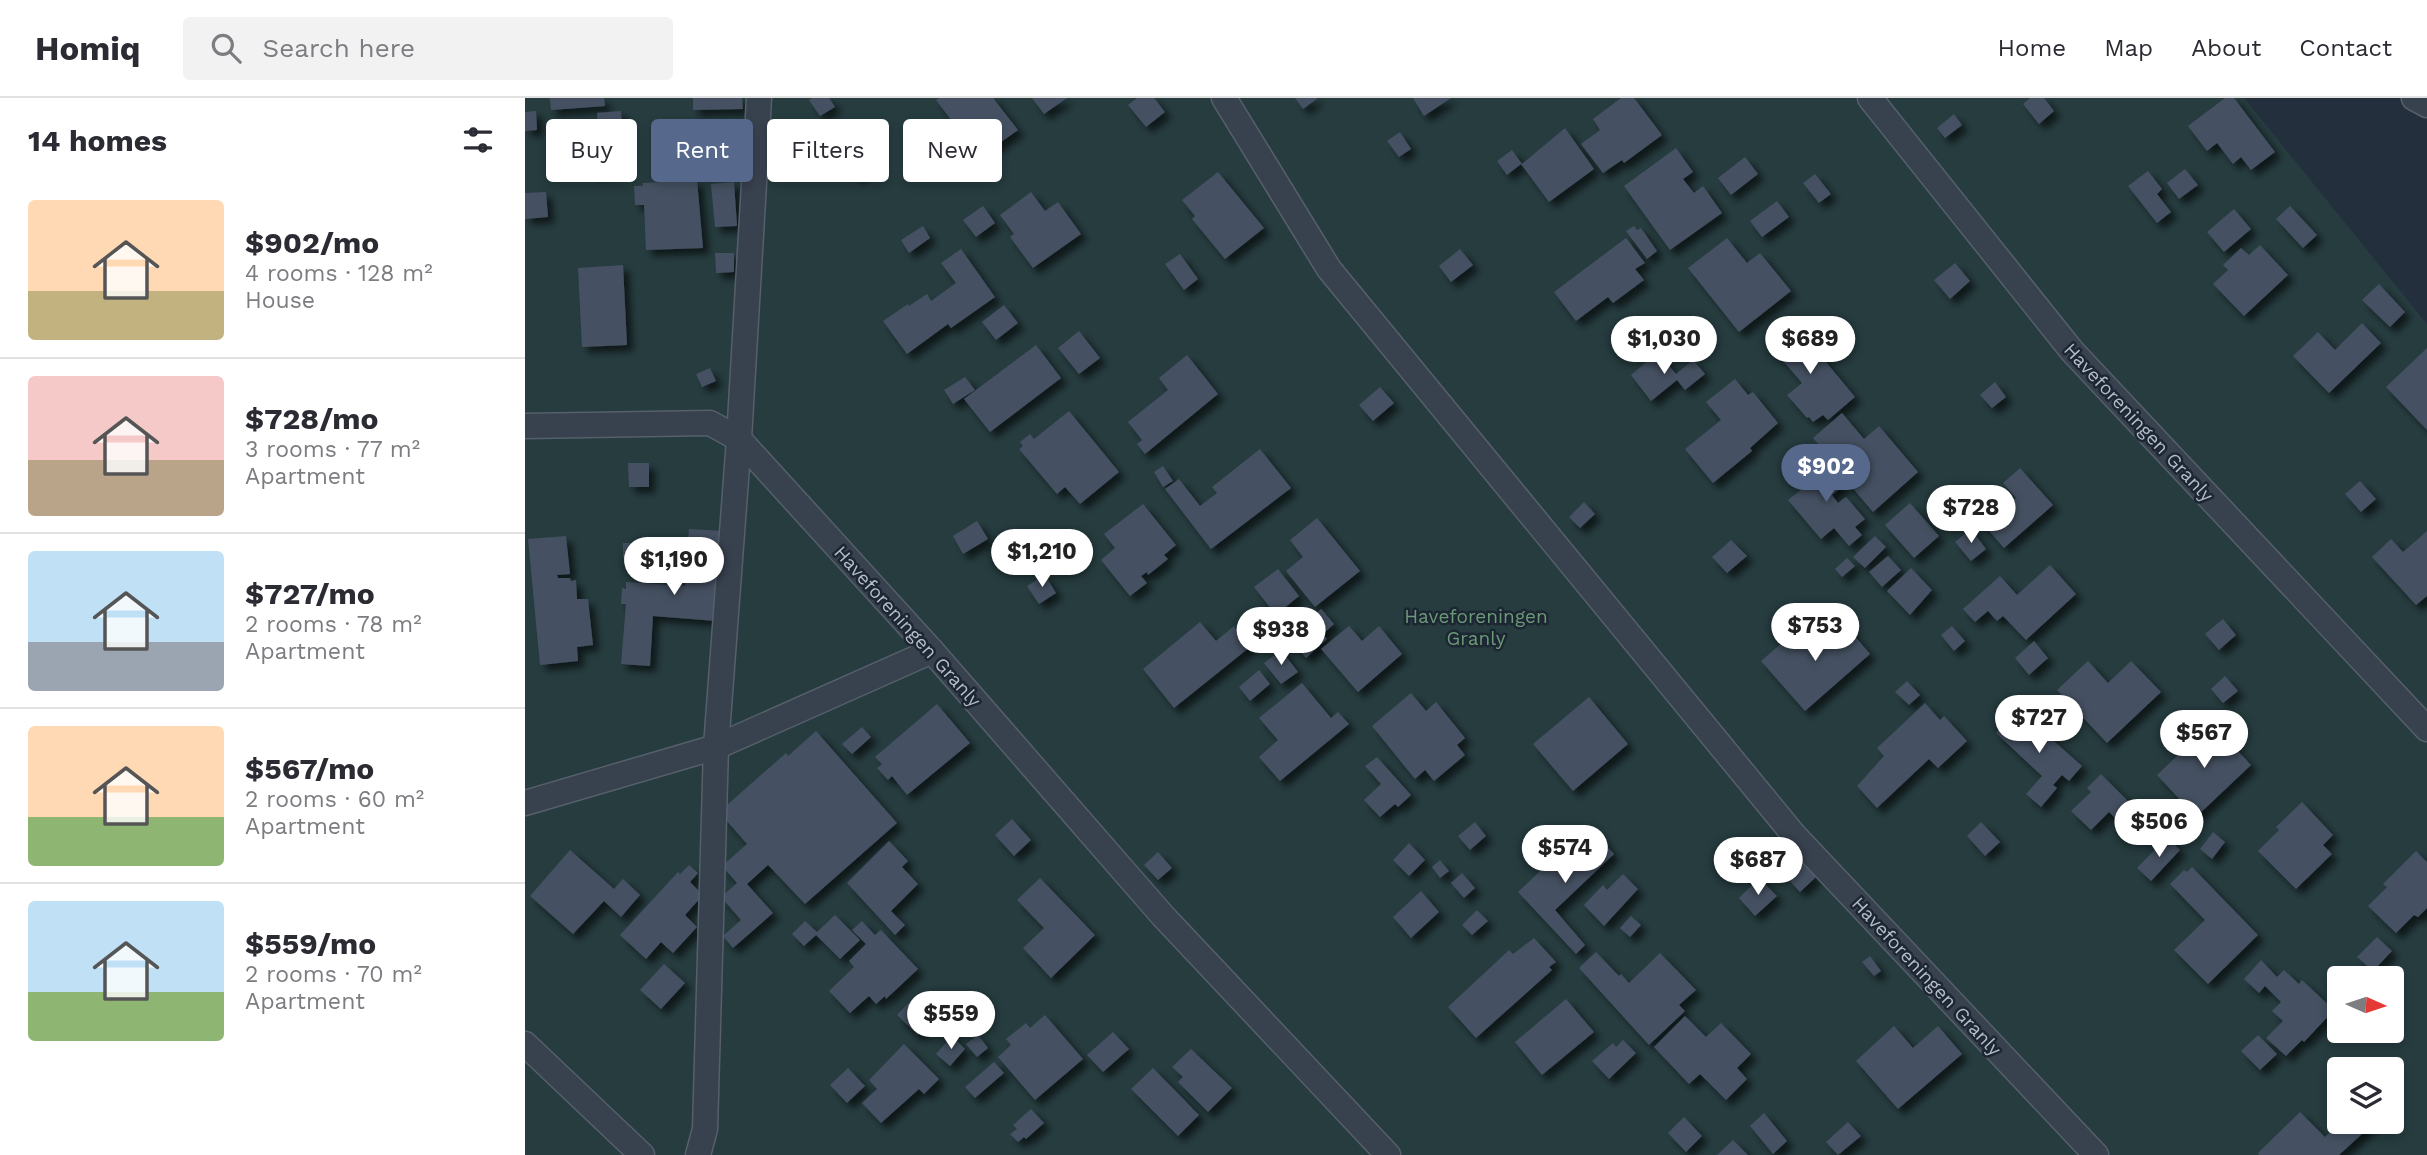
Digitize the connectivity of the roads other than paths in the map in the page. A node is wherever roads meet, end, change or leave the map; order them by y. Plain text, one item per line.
1 (758, 98) edge
2 (1224, 98) edge
3 (1870, 98) edge
4 (2414, 98) edge
5 (2427, 105) edge
6 (525, 426) edge
7 (739, 439) junction
8 (932, 651) junction
9 (2427, 729) edge
10 (716, 747) junction
11 (525, 803) edge
12 (525, 1044) edge
13 (642, 1155) edge
14 (698, 1155) edge
15 (1388, 1155) edge
16 (2096, 1155) edge

1 - 7 lane
2 - 16 lane, Haveforeningen Granly
3 - 9 lane, Haveforeningen Granly
4 - 5 lane
6 - 7 lane, Haveforeningen Granly
7 - 8 lane, Haveforeningen Granly
7 - 10 lane
8 - 10 lane
8 - 15 lane, Haveforeningen Granly
10 - 11 lane
10 - 14 lane
12 - 13 lane

